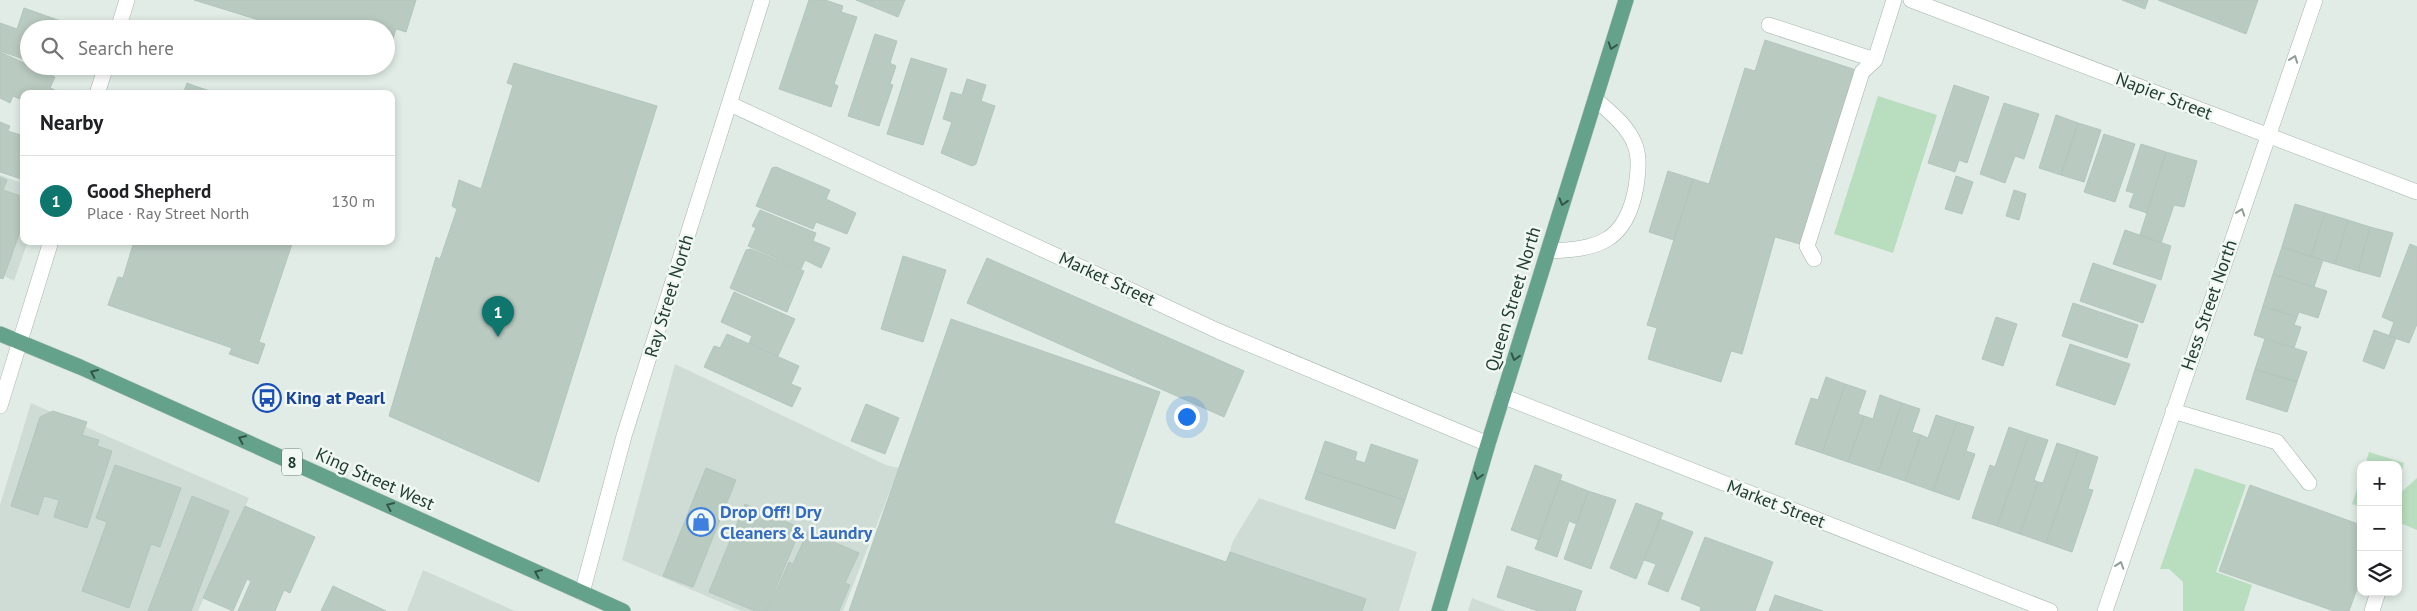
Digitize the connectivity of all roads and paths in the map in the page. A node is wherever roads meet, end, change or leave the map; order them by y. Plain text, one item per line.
1 (128, 0) edge
2 (762, 0) edge
3 (1626, 0) edge
4 (1894, 0) edge
5 (1911, 0) edge
6 (2315, 0) edge
7 (121, 20) edge
8 (1769, 25) dead end
9 (1876, 60) junction
10 (103, 75) edge
11 (98, 90) edge
12 (1595, 99) junction
13 (730, 104) junction
14 (2267, 135) junction
15 (2417, 192) edge
16 (50, 245) edge
17 (1548, 251) junction
18 (1814, 259) dead end
19 (0, 334) edge
20 (19, 342) junction
21 (1502, 396) junction
22 (0, 406) edge
23 (2173, 411) junction
24 (1488, 444) junction
25 (2309, 483) dead end
26 (582, 593) junction
27 (2377, 596) edge
28 (623, 611) edge
29 (1439, 611) edge
30 (2050, 611) edge
31 (2105, 611) edge
32 (2372, 611) edge

1 - 7 street
2 - 13 street, Ray Street North
3 -> 12 main road, Queen Street North
4 - 9 street
5 - 14 street, Napier Street
14 -> 6 street, Hess Street North
8 - 9 street
9 - 18 street
10 - 11 street
12 -> 17 main road, Queen Street North
12 - 17 street
13 - 24 street, Market Street
13 - 26 street, Ray Street North
14 - 15 street, Napier Street
23 -> 14 street, Hess Street North
16 - 20 street
17 -> 21 main road, Queen Street North
19 - 20 main road, King Street West / 8
20 - 22 street
26 -> 20 main road, King Street West / 8
21 - 24 main road, Queen Street North
21 - 30 street, Market Street
23 - 25 street
31 -> 23 street, Hess Street North
24 -> 29 main road, Queen Street North
26 - 28 main road, King Street West / 8
27 - 32 street

